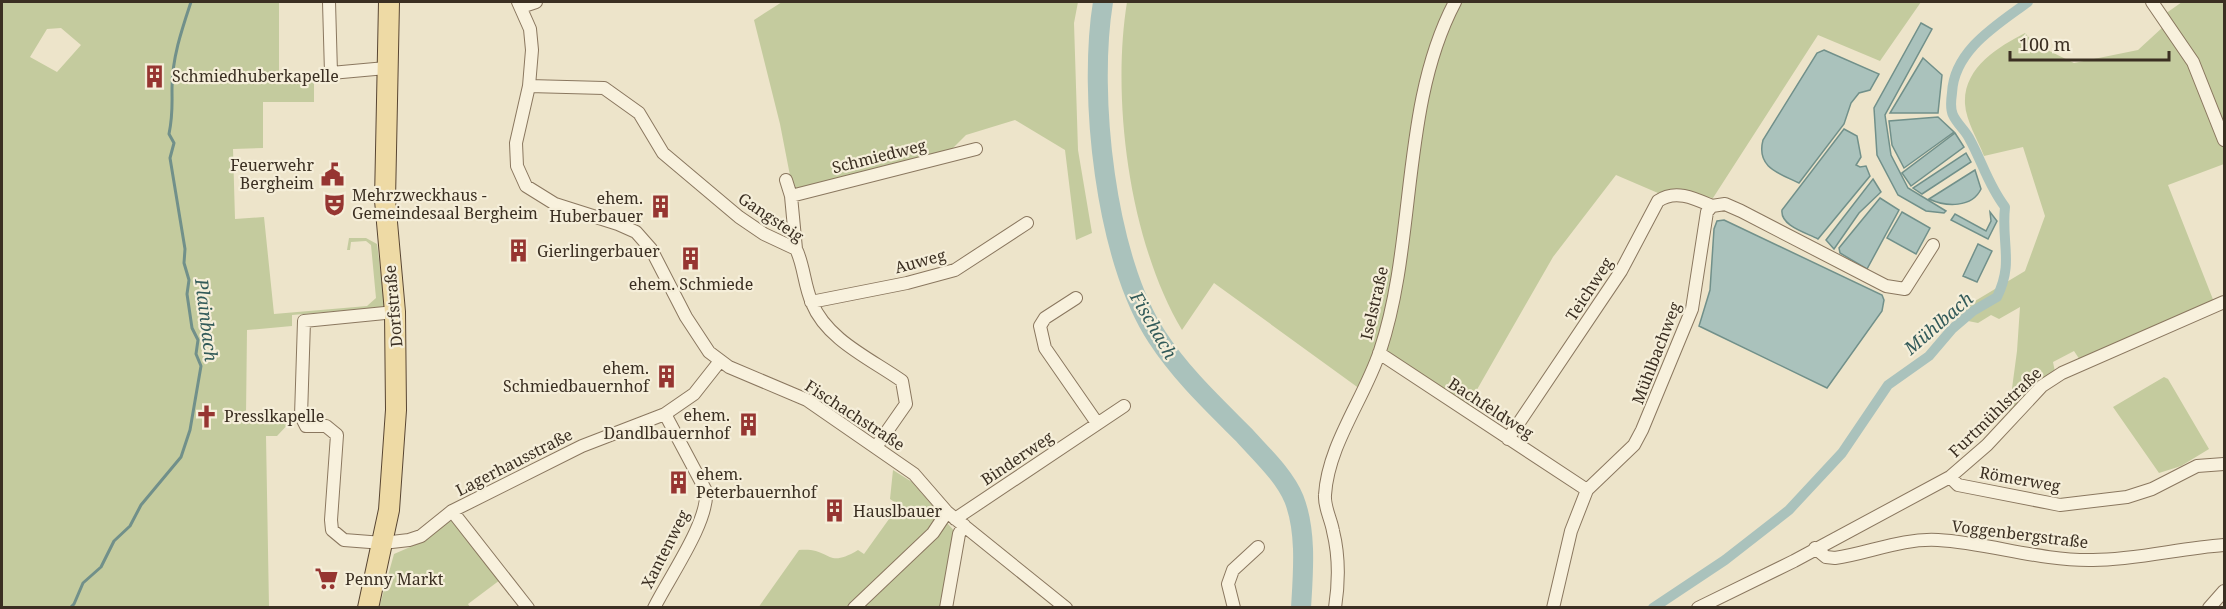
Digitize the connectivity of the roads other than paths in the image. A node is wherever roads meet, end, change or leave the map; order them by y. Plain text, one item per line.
1 (329, 2) edge
2 (389, 2) edge
3 (536, 2) edge
4 (1455, 2) edge
5 (2152, 2) edge
6 (520, 4) edge
7 (386, 68) junction
8 (529, 86) junction
9 (2224, 140) edge
10 (976, 149) dead end
11 (786, 180) dead end
12 (791, 196) junction
13 (1712, 206) junction
14 (1027, 224) dead end
15 (1933, 245) dead end
16 (796, 249) junction
17 (1076, 298) dead end
18 (811, 302) junction
19 (2224, 302) edge
20 (395, 312) junction
21 (1379, 353) junction
22 (720, 361) junction
23 (1124, 406) dead end
24 (665, 414) junction
25 (1097, 423) junction
26 (1508, 439) junction
27 (876, 447) junction
28 (2224, 464) edge
29 (1950, 477) junction
30 (1587, 490) junction
31 (452, 511) junction
32 (955, 519) junction
33 (383, 543) junction
34 (2224, 544) edge
35 (1258, 547) dead end
36 (1815, 548) junction
37 (368, 608) edge
38 (528, 608) edge
39 (654, 608) edge
40 (854, 608) edge
41 (946, 608) edge
42 (1066, 608) edge
43 (1234, 608) edge
44 (1335, 608) edge
45 (1553, 608) edge
46 (1698, 608) edge

1 - 7 street
2 - 7 main road, Dorfstraße
3 - 6 street
4 - 21 street, Iselstraße
5 - 9 street
6 - 8 street, Fischachstraße
7 - 20 main road, Dorfstraße
8 - 16 street, Gangsteig
8 - 22 street, Fischachstraße
10 - 12 street, Schmiedweg
11 - 12 street
12 - 16 street
13 - 15 street
13 - 26 street, Teichweg
13 - 30 street, Mühlbachweg
14 - 18 street, Auweg
16 - 18 street, Gangsteig
17 - 25 street
18 - 27 street, Gangsteig
19 - 29 street, Furtmühlstraße
20 - 33 main road, Dorfstraße
20 - 33 street, Lagerhausstraße
21 - 26 street, Bachfeldweg
21 - 44 street, Iselstraße
22 - 24 street
22 - 27 street, Fischachstraße
23 - 25 street, Binderweg
24 - 31 street, Lagerhausstraße
24 - 39 street, Xantenweg
25 - 32 street, Binderweg
26 - 30 street, Bachfeldweg
27 - 32 street, Fischachstraße
28 - 29 street, Römerweg
29 - 36 street, Furtmühlstraße
30 - 45 street, Mühlbachweg
31 - 33 street, Lagerhausstraße
31 - 38 street
32 - 40 street
32 - 41 street
32 - 42 street, Fischachstraße
33 - 37 main road, Dorfstraße
34 - 36 street, Voggenbergstraße
35 - 43 street
36 - 46 street, Furtmühlstraße

